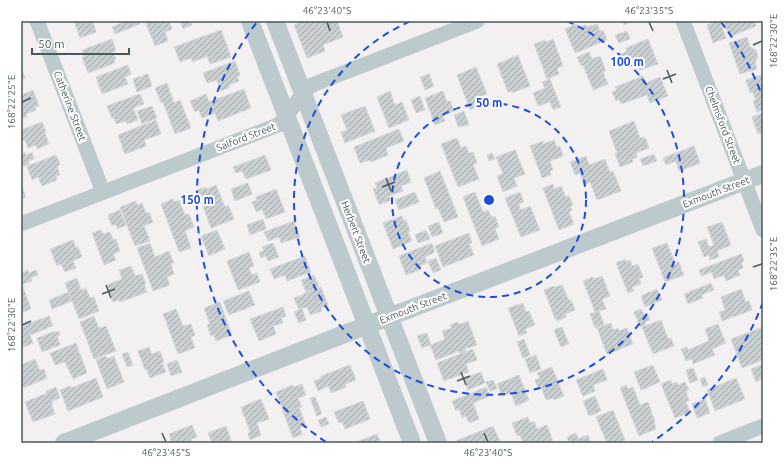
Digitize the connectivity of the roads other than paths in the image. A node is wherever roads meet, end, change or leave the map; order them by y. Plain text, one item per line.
1 (37, 21) edge
2 (250, 21) edge
3 (275, 21) edge
4 (477, 21) edge
5 (683, 21) edge
6 (302, 93) junction
7 (286, 116) junction
8 (763, 174) edge
9 (744, 181) junction
10 (103, 192) junction
11 (21, 224) edge
12 (763, 230) edge
13 (389, 317) junction
14 (367, 325) junction
15 (763, 426) edge
16 (64, 443) edge
17 (412, 443) edge
18 (438, 443) edge
19 (720, 443) edge

1 - 10 street, Catherine Street
2 - 7 street
3 - 6 street, Herbert Street
4 - 6 street, Salford Street
5 - 9 street, Chelmsford Street
6 - 7 street, Salford Street
6 - 13 street, Herbert Street
7 - 10 street, Salford Street
7 - 14 street
8 - 9 street, Exmouth Street
9 - 12 street, Chelmsford Street
9 - 13 street, Exmouth Street
10 - 11 street, Salford Street
13 - 14 street, Exmouth Street
13 - 18 street, Herbert Street
14 - 16 street, Exmouth Street
14 - 17 street
15 - 19 street

